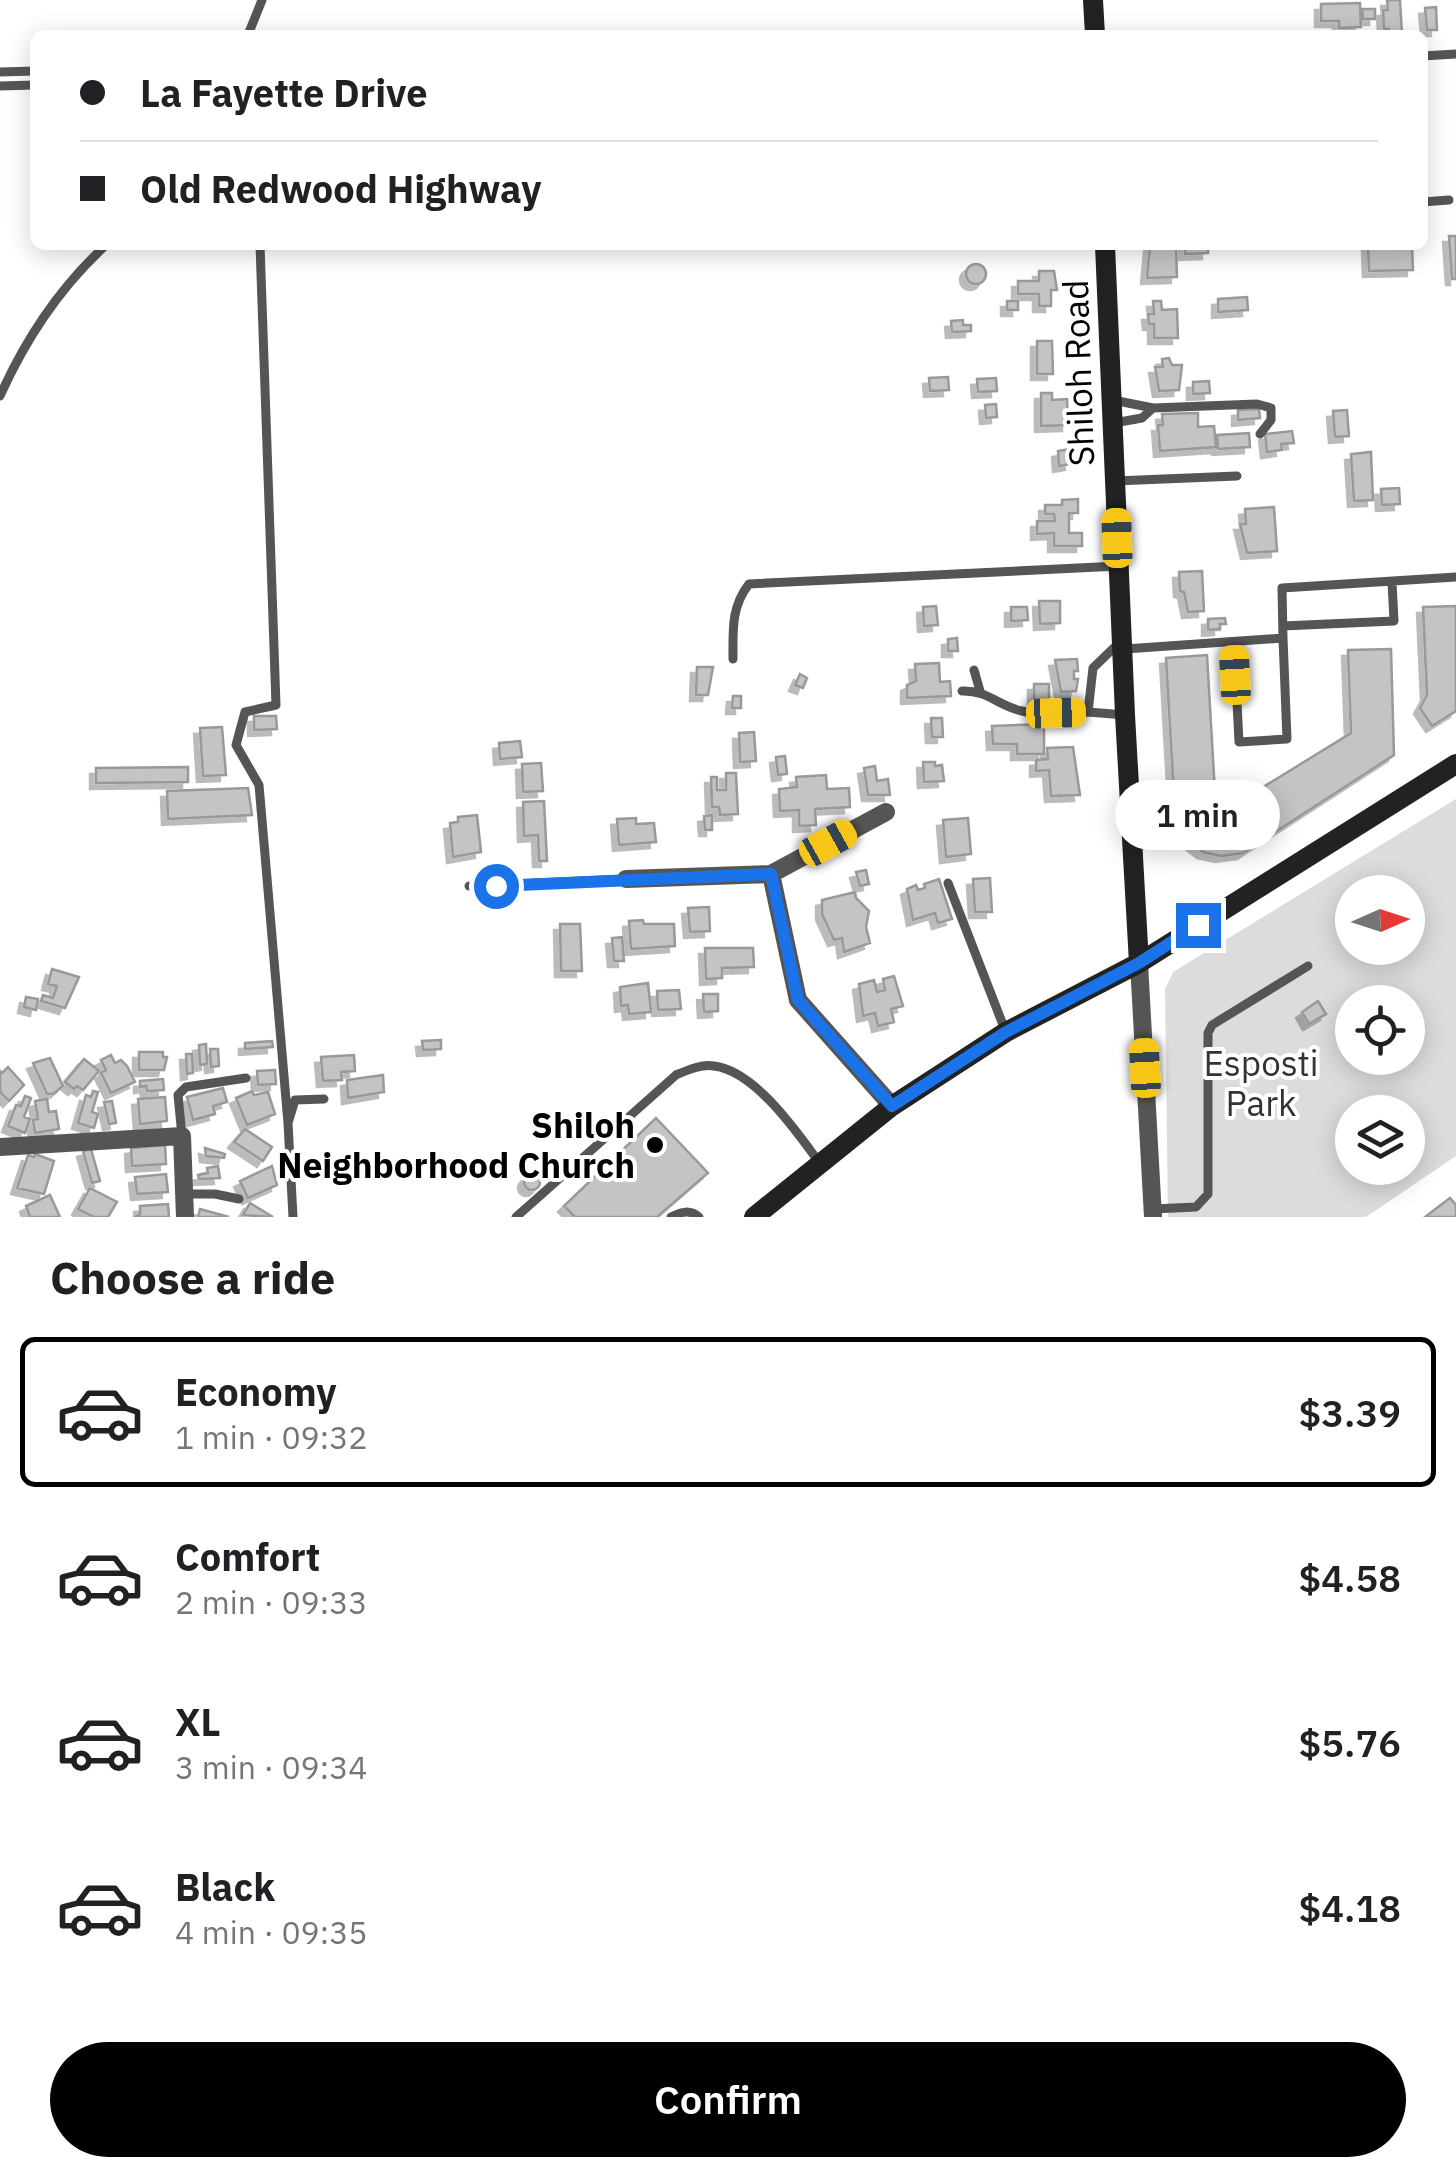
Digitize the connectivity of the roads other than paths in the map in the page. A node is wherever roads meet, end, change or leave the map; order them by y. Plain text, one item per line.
1 (262, 0) edge
2 (1093, 0) edge
3 (250, 30) edge
4 (1095, 30) edge
5 (1456, 54) edge
6 (1428, 56) edge
7 (30, 70) edge
8 (0, 72) edge
9 (30, 85) edge
10 (0, 86) edge
11 (1448, 200) dead end
12 (1428, 202) edge
13 (101, 250) edge
14 (260, 250) edge
15 (1105, 250) edge
16 (0, 396) edge
17 (1112, 400) junction
18 (1153, 408) junction
19 (1114, 423) junction
20 (1260, 434) dead end
21 (1237, 476) dead end
22 (1115, 481) junction
23 (1118, 566) junction
24 (1456, 578) edge
25 (1392, 582) junction
26 (1283, 626) junction
27 (1283, 638) junction
28 (1234, 642) junction
29 (1122, 645) junction
30 (733, 659) dead end
31 (974, 670) dead end
32 (980, 690) junction
33 (962, 691) dead end
34 (1088, 712) junction
35 (1125, 715) junction
36 (1456, 764) edge
37 (886, 812) dead end
38 (771, 874) junction
39 (626, 879) joint
40 (948, 882) dead end
41 (469, 886) dead end
42 (1139, 963) junction
43 (1308, 966) dead end
44 (1006, 1032) junction
45 (246, 1078) dead end
46 (324, 1099) dead end
47 (892, 1106) junction
48 (288, 1123) junction
49 (182, 1136) junction
50 (0, 1147) edge
51 (819, 1162) junction
52 (184, 1194) junction
53 (238, 1199) dead end
54 (1153, 1213) edge
55 (185, 1217) edge
56 (293, 1217) edge
57 (516, 1217) edge
58 (670, 1217) edge
59 (699, 1217) edge
60 (754, 1217) edge

1 - 3 lane
2 - 4 main road
5 - 6 lane
7 - 8 lane
9 - 10 lane
11 - 12 lane
13 - 16 lane
14 - 48 lane
15 - 17 main road, Shiloh Road
17 - 18 lane
17 - 19 main road, Shiloh Road
18 - 19 lane
18 - 20 lane
19 - 22 main road, Shiloh Road
21 - 22 lane
22 - 23 main road, Shiloh Road
23 - 29 main road, Shiloh Road
23 - 30 lane
24 - 25 lane
25 - 26 lane
25 - 26 lane
26 - 27 lane
27 - 28 lane
27 - 28 lane
28 - 29 lane
29 - 34 lane
29 - 35 main road, Shiloh Road
31 - 32 lane
32 - 33 lane
32 - 34 lane
34 - 35 lane
35 - 42 main road, Shiloh Road
36 - 42 main road
37 - 38 street
38 - 39 street
38 - 47 street
39 - 41 lane
40 - 44 lane
42 - 44 main road
42 - 54 street, Shiloh Road
43 - 54 lane
44 - 47 main road
45 - 49 lane
46 - 48 lane
47 - 51 main road
48 - 56 lane
49 - 50 street
49 - 52 street
51 - 57 lane
51 - 60 main road
52 - 53 lane
52 - 55 street
58 - 59 lane

